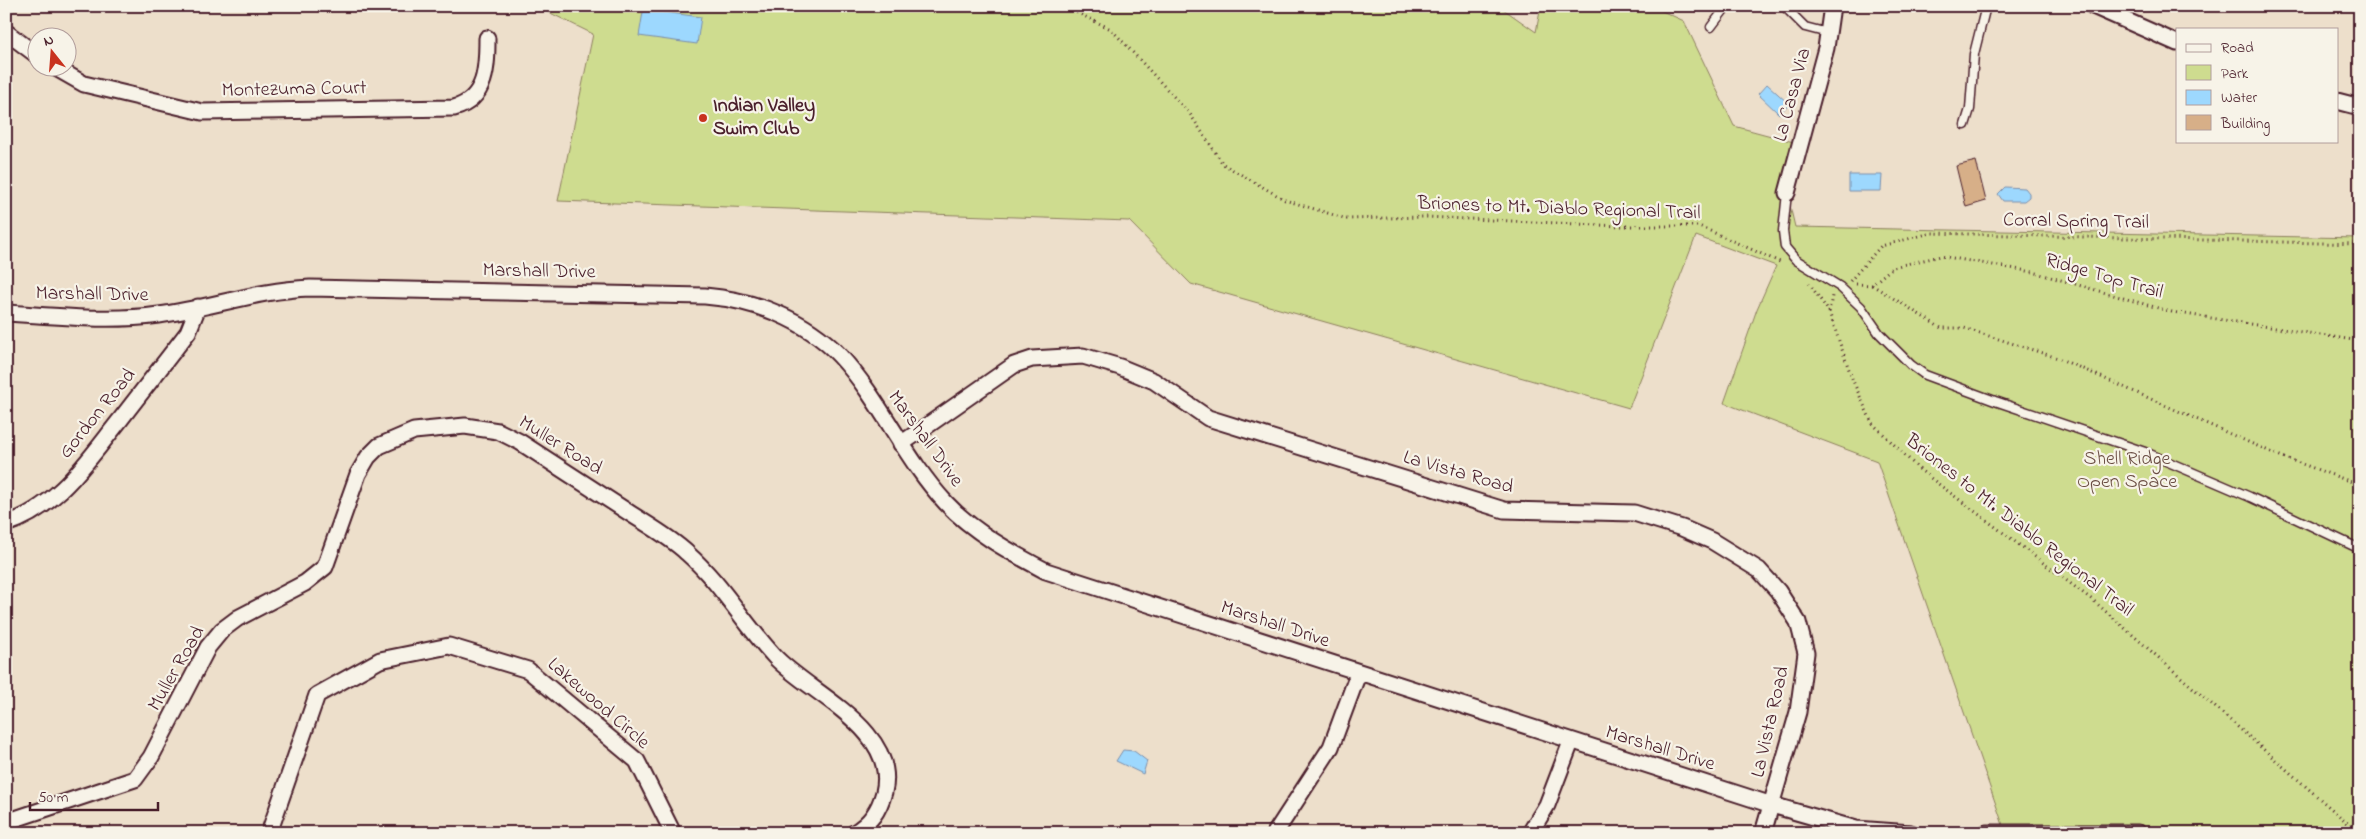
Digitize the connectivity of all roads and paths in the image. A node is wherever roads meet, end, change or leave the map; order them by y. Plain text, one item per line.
1 (1063, 6) edge
2 (1727, 6) edge
3 (1784, 6) edge
4 (1832, 6) edge
5 (1986, 6) edge
6 (2093, 6) edge
7 (1711, 26) dead end
8 (6, 32) edge
9 (1828, 33) junction
10 (486, 38) dead end
11 (2176, 43) edge
12 (28, 48) edge
13 (74, 78) edge
14 (2338, 101) edge
15 (2360, 107) edge
16 (1965, 125) dead end
17 (1787, 193) joint
18 (2360, 244) edge
19 (1784, 264) dead end
20 (1807, 280) dead end
21 (1872, 285) junction
22 (1844, 286) junction
23 (198, 307) junction
24 (1829, 312) junction
25 (6, 313) edge
26 (2360, 341) edge
27 (901, 444) junction
28 (2360, 485) edge
29 (6, 524) edge
30 (2360, 549) edge
31 (1358, 674) junction
32 (1571, 742) junction
33 (1772, 805) junction
34 (6, 822) edge
35 (269, 833) edge
36 (673, 833) edge
37 (854, 833) edge
38 (1275, 833) edge
39 (1530, 833) edge
40 (1763, 833) edge
41 (1911, 833) edge
42 (1986, 833) edge
43 (2138, 833) edge
44 (2359, 833) edge

1 - 19 path, Briones to Mt. Diablo Regional Trail
2 - 7 lane
3 - 9 lane
4 - 9 street, La Casa Via
5 - 16 lane
6 - 11 street
8 - 12 street
9 - 17 street, La Casa Via
10 - 13 street, Montezuma Court
14 - 15 street
17 - 22 lane
18 - 22 path, Corral Spring Trail
20 - 24 path, Briones to Mt. Diablo Regional Trail
21 - 22 path
21 - 26 path, Ridge Top Trail
21 - 28 path
22 - 24 path, Corral Spring Trail
22 - 30 lane
23 - 25 street, Marshall Drive
23 - 27 street, Marshall Drive
23 - 29 street, Gordon Road
24 - 44 path, Briones to Mt. Diablo Regional Trail
27 - 31 street, Marshall Drive
27 - 33 street, La Vista Road
31 - 32 street, Marshall Drive
31 - 38 street
32 - 33 street, Marshall Drive
32 - 39 street
33 - 40 street, La Vista Road
33 - 41 street, Marshall Drive
34 - 37 street, Muller Road
35 - 36 street, Lakewood Circle
42 - 43 street

